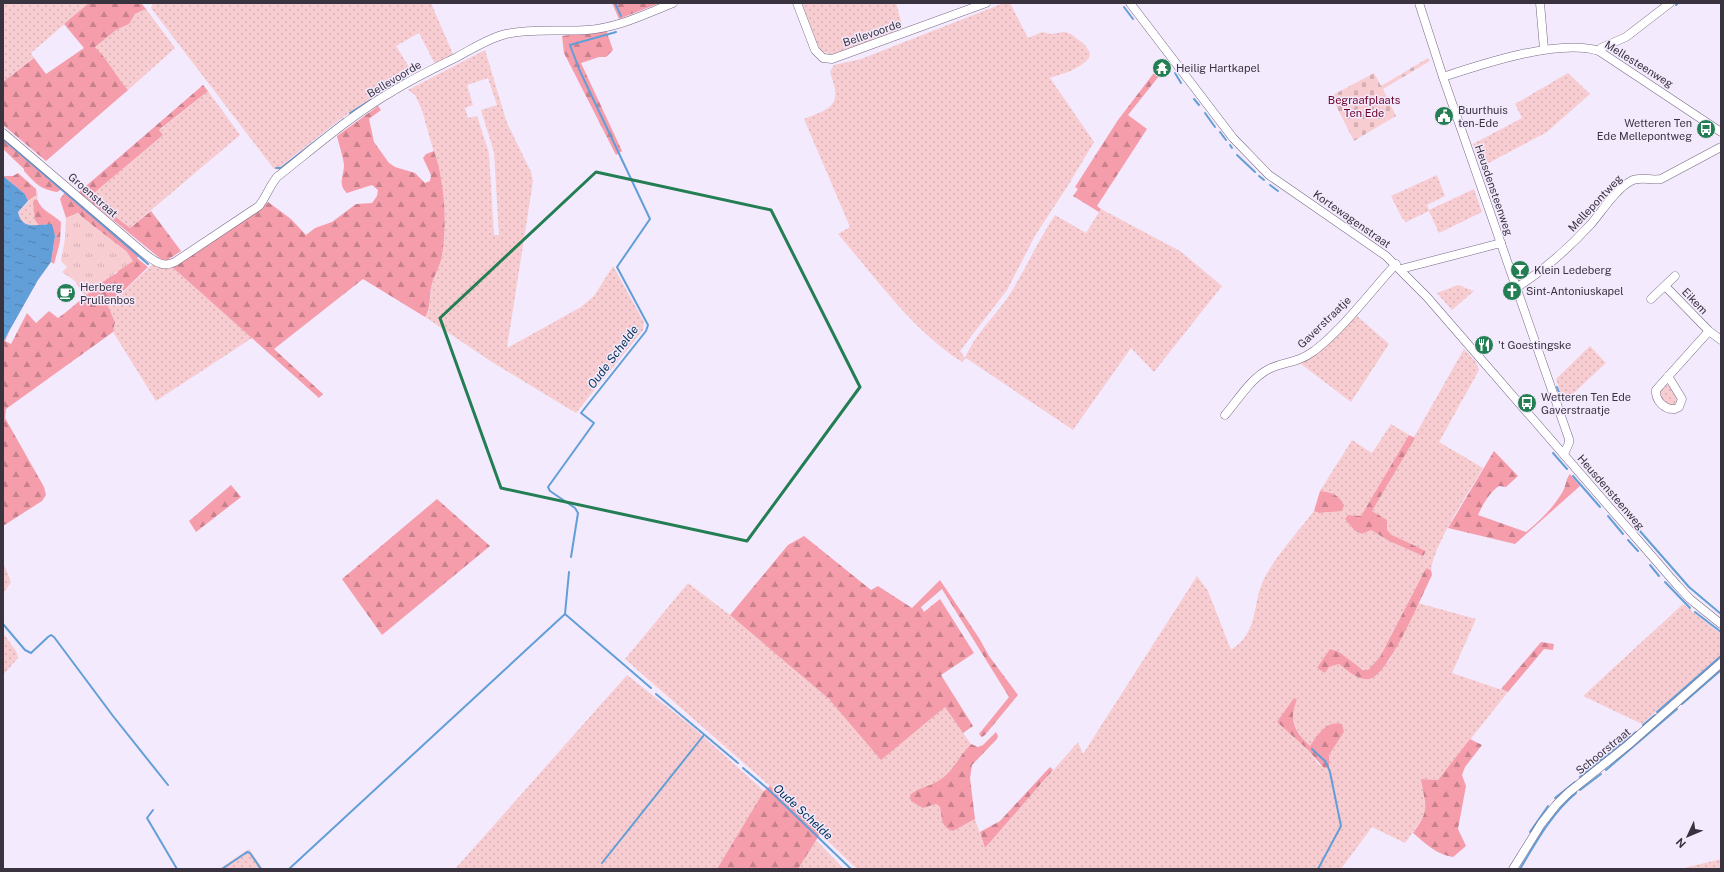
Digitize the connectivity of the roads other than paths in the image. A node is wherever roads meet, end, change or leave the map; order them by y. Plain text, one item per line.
1 (674, 3) edge
2 (797, 3) edge
3 (986, 3) edge
4 (1130, 3) edge
5 (1419, 3) edge
6 (1540, 3) edge
7 (1670, 3) edge
8 (1544, 49) junction
9 (1599, 51) junction
10 (1442, 77) junction
11 (1721, 132) edge
12 (3, 133) edge
13 (1721, 147) edge
14 (1501, 243) junction
15 (171, 264) joint
16 (1399, 267) junction
17 (1675, 276) dead end
18 (1665, 286) junction
19 (1516, 288) junction
20 (1651, 299) dead end
21 (1709, 331) junction
22 (1721, 340) edge
23 (1668, 376) dead end
24 (1225, 415) dead end
25 (1564, 454) junction
26 (1721, 624) edge
27 (1721, 663) edge
28 (1513, 869) edge

1 - 15 street, Bellevoorde
2 - 3 street, Bellevoorde
4 - 16 street, Kortewagenstraat
5 - 10 street, Heusdensteenweg
6 - 8 street
7 - 9 street
8 - 9 street, Mellesteenweg
8 - 10 street, Mellesteenweg
9 - 11 street, Mellesteenweg
10 - 14 street, Heusdensteenweg
12 - 15 street, Groenstraat
13 - 19 street, Mellepontweg
14 - 16 street
14 - 19 street, Heusdensteenweg
16 - 24 street, Gaverstraatje
16 - 25 street, Kortewagenstraat
17 - 18 street, Eikem
18 - 20 street, Eikem
18 - 21 street, Eikem
19 - 25 street, Heusdensteenweg
21 - 22 street, Eikem
21 - 23 street, Eikem
25 - 26 street, Heusdensteenweg
27 - 28 street, Schoorstraat

